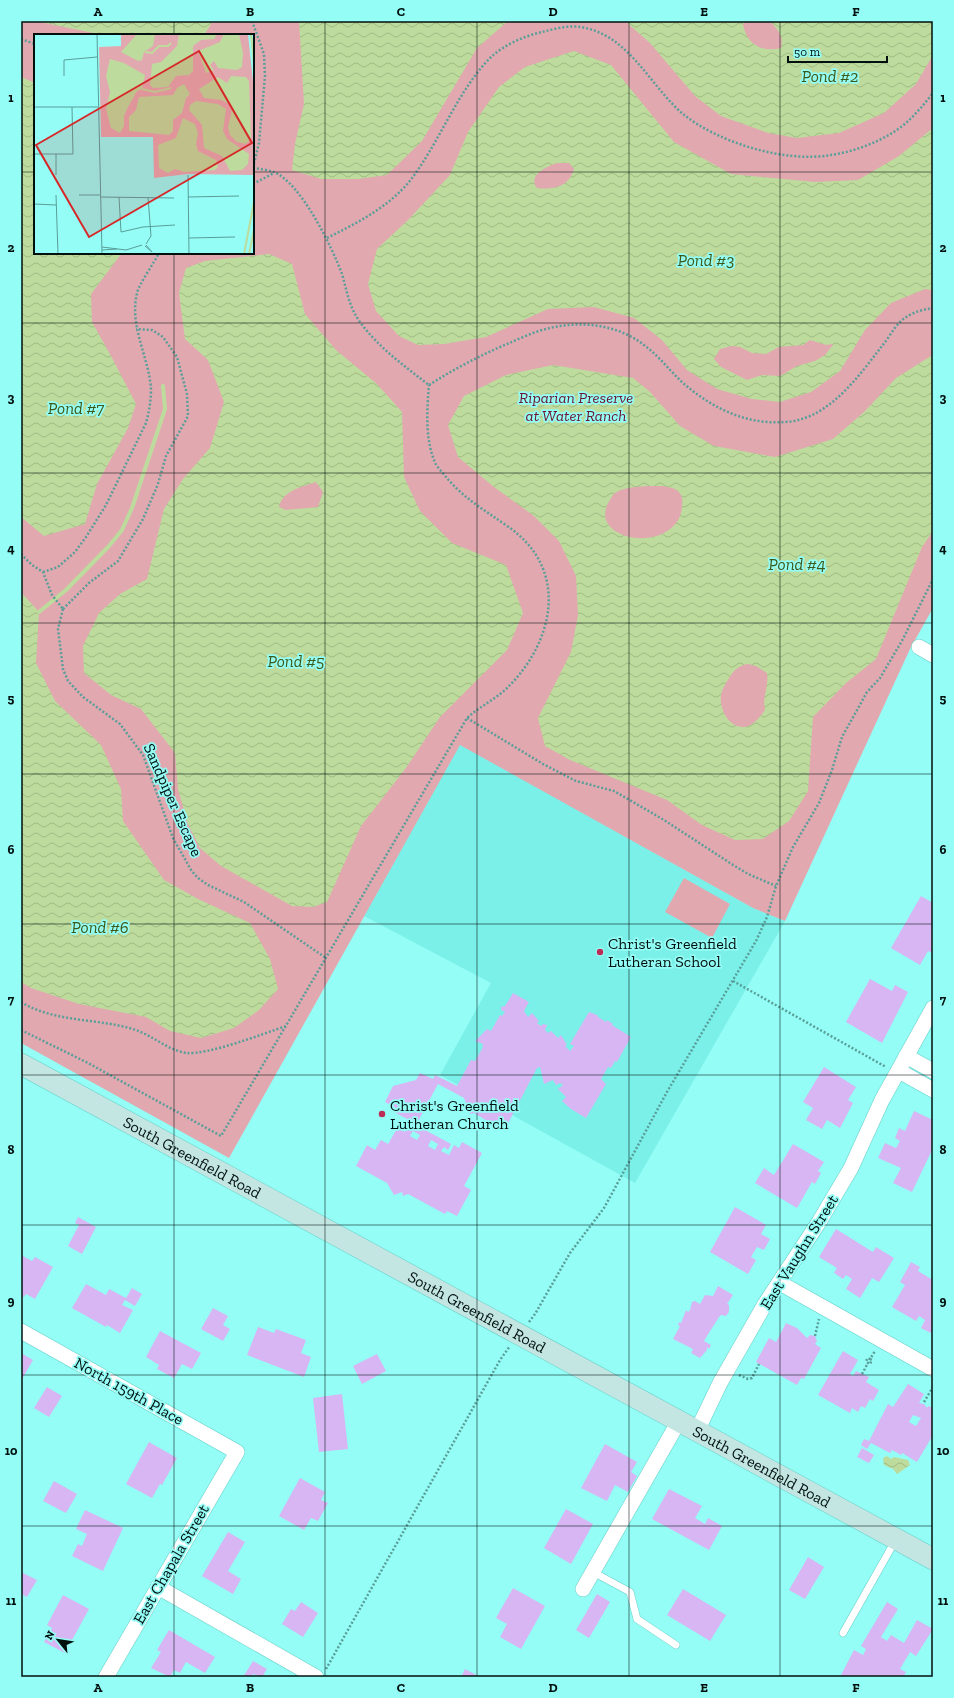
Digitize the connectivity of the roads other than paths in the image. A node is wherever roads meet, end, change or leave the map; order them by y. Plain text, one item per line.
1 (918, 647) dead end
2 (933, 655) edge
3 (933, 1008) edge
4 (906, 1056) junction
5 (21, 1064) edge
6 (892, 1069) junction
7 (933, 1071) edge
8 (933, 1090) edge
9 (780, 1282) junction
10 (21, 1331) edge
11 (933, 1369) edge
12 (688, 1426) junction
13 (237, 1452) joint
14 (896, 1539) junction
15 (933, 1559) edge
16 (593, 1572) junction
17 (158, 1587) junction
18 (583, 1589) dead end
19 (843, 1633) dead end
20 (676, 1646) dead end
21 (320, 1674) edge
22 (106, 1677) edge

1 - 2 street
3 - 4 street, East Vaughn Street
4 - 6 street, East Vaughn Street
4 - 7 street
5 - 12 main road, South Greenfield Road
6 - 8 street
6 - 9 street, East Vaughn Street
9 - 11 street
9 - 12 street, East Vaughn Street
10 - 13 street, North 159th Place
12 - 14 main road, South Greenfield Road
12 - 16 street, East Vaughn Street
13 - 17 street, East Chapala Street
14 - 15 main road, South Greenfield Road
14 - 19 lane
16 - 18 street, East Vaughn Street
16 - 20 lane
17 - 21 street
17 - 22 street, East Chapala Street

